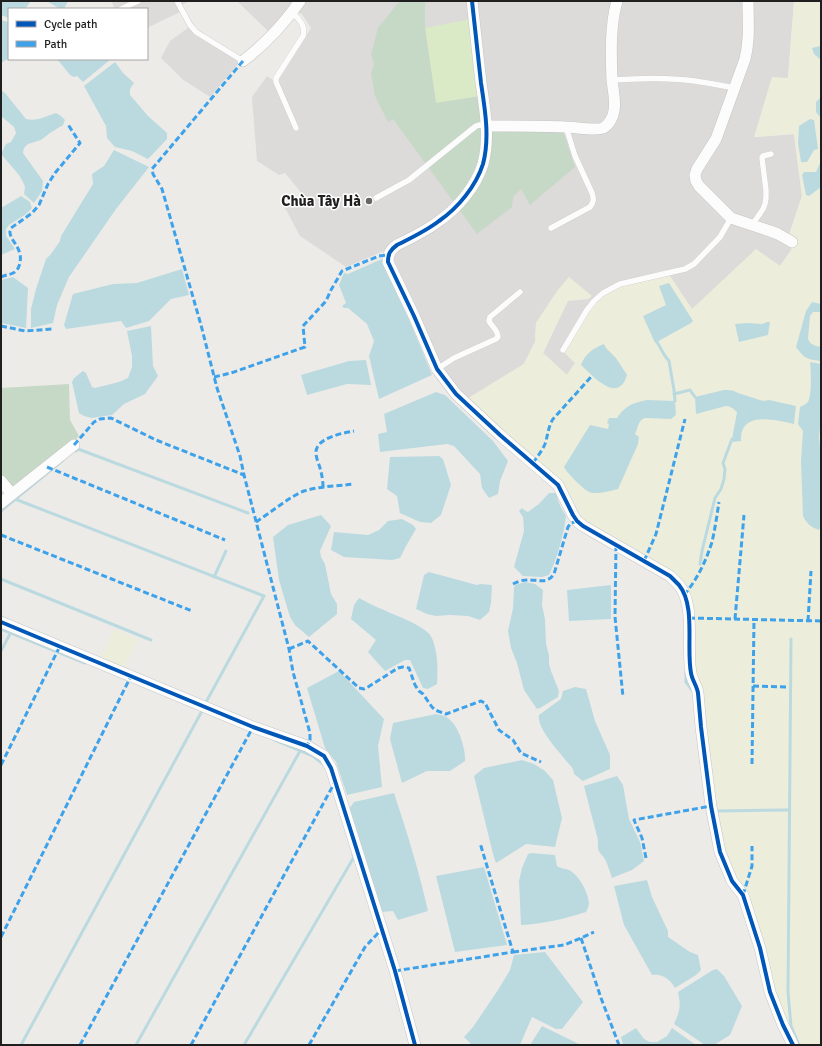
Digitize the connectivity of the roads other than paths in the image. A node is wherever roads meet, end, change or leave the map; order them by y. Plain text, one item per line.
1 (138, 1) edge
2 (177, 1) edge
3 (300, 1) edge
4 (472, 1) edge
5 (617, 1) edge
6 (748, 1) edge
7 (123, 8) edge
8 (292, 12) junction
9 (243, 61) joint
10 (612, 80) junction
11 (735, 88) junction
12 (486, 126) junction
13 (566, 127) junction
14 (296, 128) dead end
15 (771, 154) dead end
16 (376, 198) dead end
17 (731, 218) junction
18 (752, 225) junction
19 (551, 228) dead end
20 (792, 242) dead end
21 (520, 292) dead end
22 (563, 350) dead end
23 (437, 369) junction
24 (74, 445) dead end
25 (1, 481) edge
26 (12, 494) junction
27 (1, 503) edge
28 (1, 622) edge
29 (416, 1045) edge
30 (793, 1045) edge

1 - 7 lane
2 - 9 lane
3 - 8 street
4 - 12 street
5 - 10 street
6 - 11 street
8 - 9 street
8 - 14 lane
10 - 11 lane
10 - 13 street
11 - 17 street
12 - 13 street
12 - 16 lane
12 - 23 street
13 - 19 lane
15 - 18 lane
17 - 18 street
17 - 22 lane
18 - 20 street
21 - 23 lane
23 - 30 street
24 - 26 street
25 - 26 street
26 - 27 street
28 - 29 street

